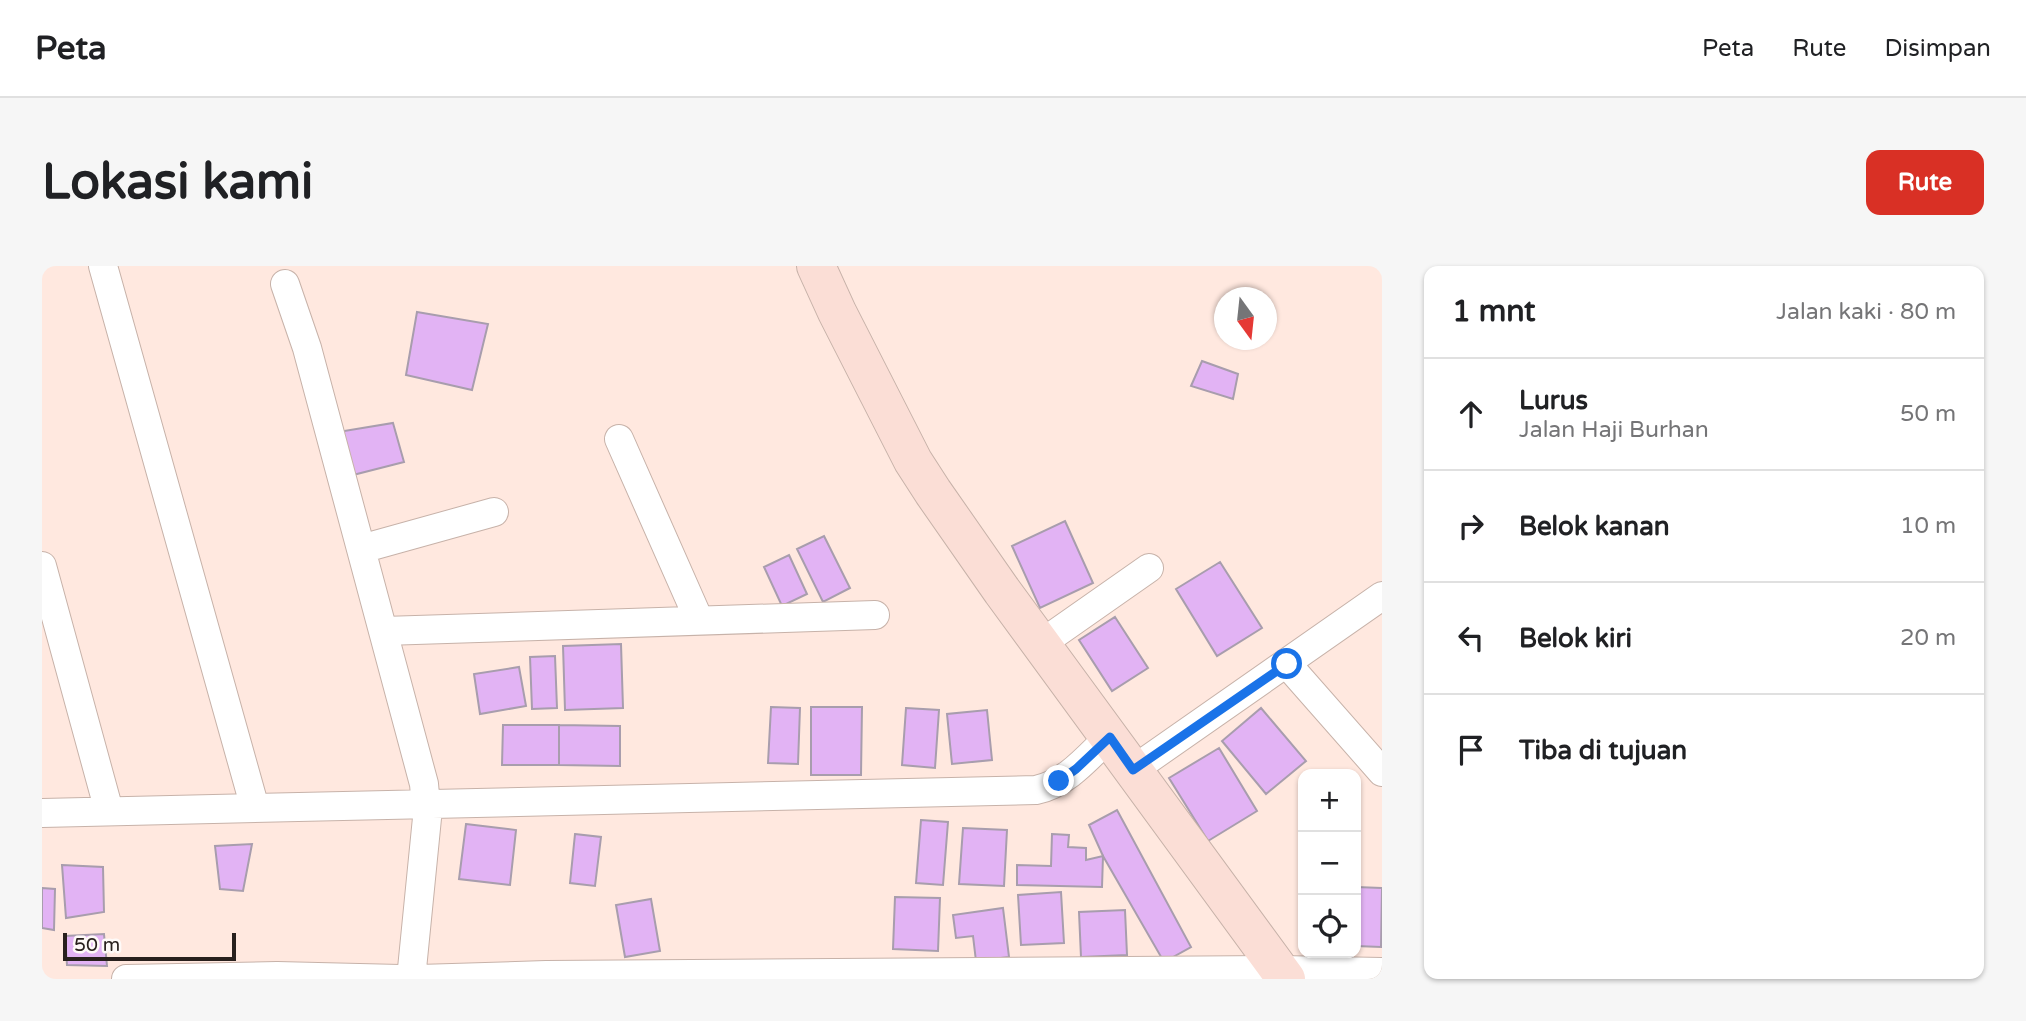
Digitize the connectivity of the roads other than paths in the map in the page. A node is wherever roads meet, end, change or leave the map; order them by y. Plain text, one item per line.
1 (103, 266) edge
2 (816, 266) edge
3 (285, 284) dead end
4 (619, 439) dead end
5 (494, 512) dead end
6 (361, 549) junction
7 (42, 566) edge
8 (1149, 568) dead end
9 (1382, 596) edge
10 (875, 615) dead end
11 (699, 620) junction
12 (384, 631) junction
13 (1042, 643) junction
14 (1287, 664) junction
15 (1110, 737) junction
16 (1133, 770) junction
17 (1382, 772) edge
18 (426, 803) junction
19 (255, 808) junction
20 (109, 811) junction
21 (42, 813) edge
22 (1382, 972) edge
23 (1283, 975) edge
24 (1022, 976) edge
25 (546, 977) edge
26 (126, 979) edge
27 (400, 979) edge
28 (411, 979) edge
29 (419, 979) edge

1 - 19 street
2 - 13 street
3 - 6 street
4 - 11 street
5 - 6 street
6 - 12 street
7 - 20 street
8 - 13 street
9 - 14 street
10 - 11 street
11 - 12 street
12 - 18 street
13 - 15 street
14 - 16 street
14 - 17 street
15 - 16 street
15 - 18 street
16 - 23 street
18 - 19 street
18 - 28 street
19 - 20 street
20 - 21 street
22 - 23 street
23 - 24 street
24 - 25 street
25 - 29 street
26 - 27 street

